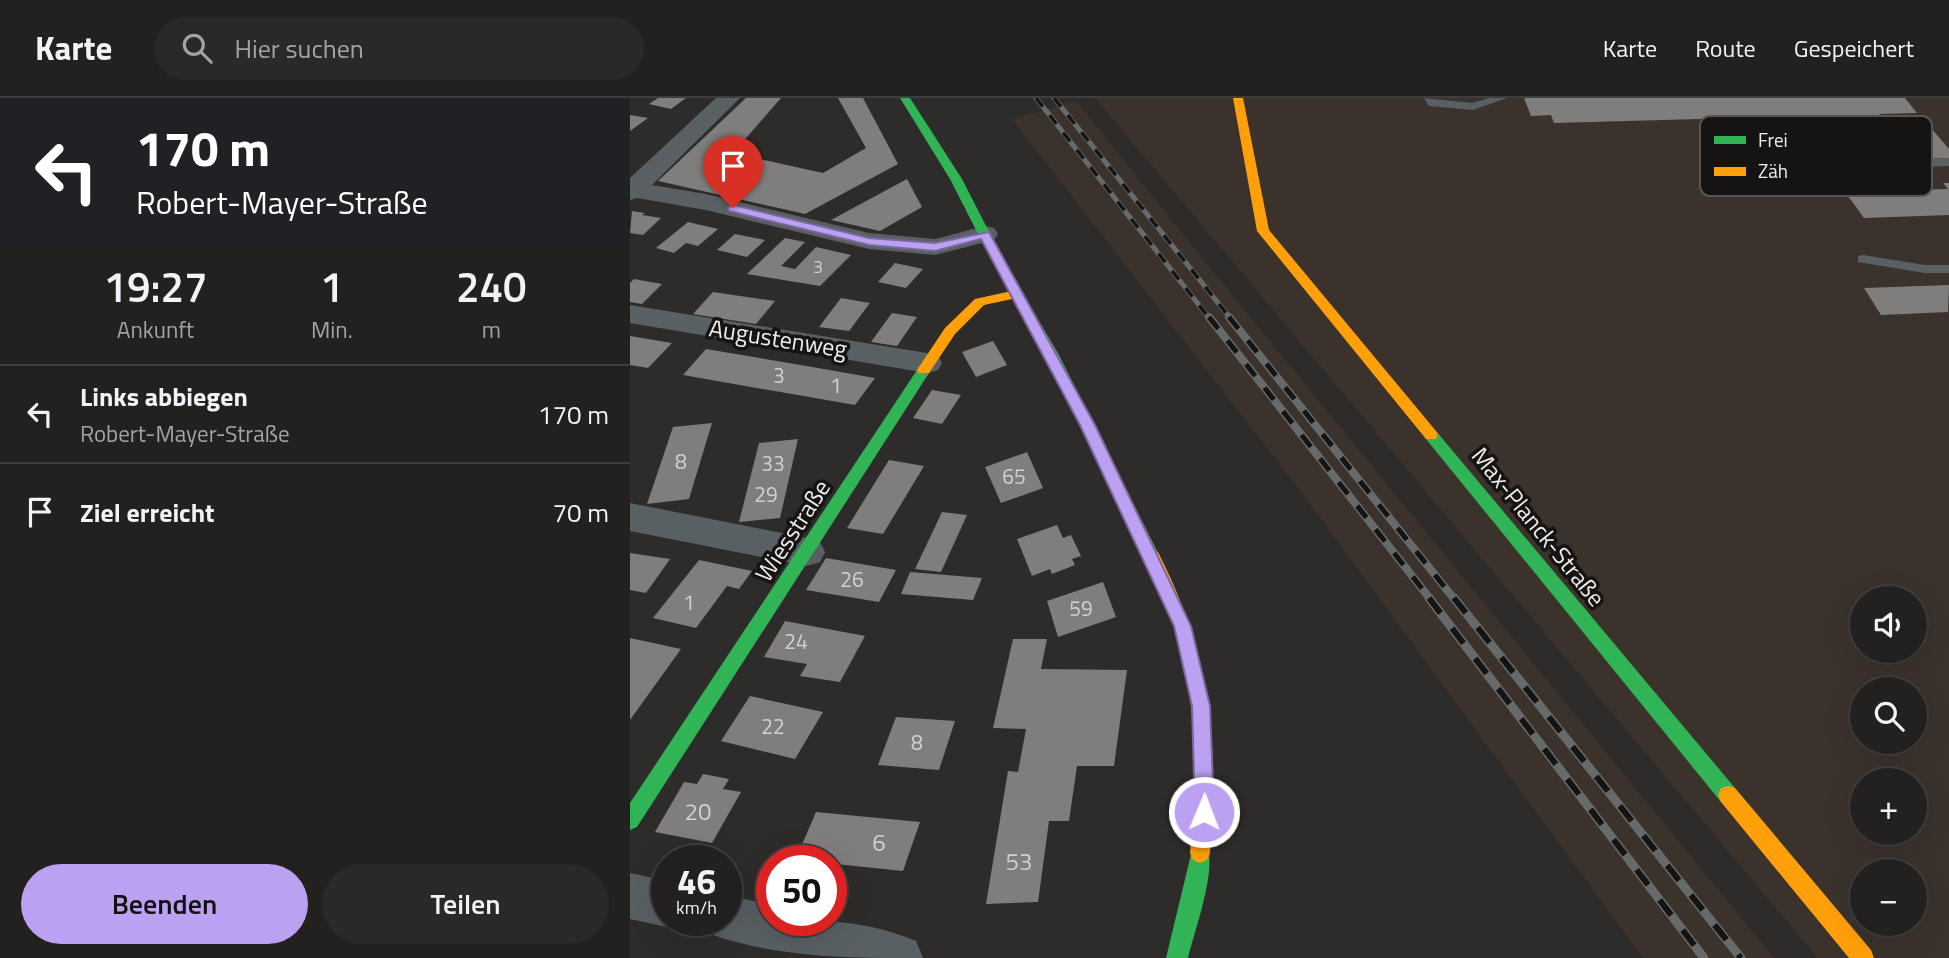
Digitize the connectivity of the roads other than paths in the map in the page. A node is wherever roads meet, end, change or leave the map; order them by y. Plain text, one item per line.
1 (729, 98) edge
2 (905, 98) edge
3 (1238, 98) edge
4 (1430, 98) edge
5 (1501, 98) edge
6 (631, 190) edge
7 (985, 234) junction
8 (1863, 259) dead end
9 (1949, 269) edge
10 (1016, 294) junction
11 (630, 314) edge
12 (927, 363) junction
13 (630, 517) edge
14 (807, 552) junction
15 (630, 820) edge
16 (630, 896) edge
17 (651, 901) edge
18 (742, 922) edge
19 (899, 958) edge
20 (1177, 958) edge
21 (1864, 958) edge

1 - 6 street
2 - 7 street
3 - 21 street, Max-Planck-Straße
4 - 5 lane
6 - 7 street
7 - 10 street
8 - 9 lane
10 - 12 street, Wiesstraße
10 - 20 street
11 - 12 street, Augustenweg
12 - 14 street, Wiesstraße
13 - 14 street
14 - 15 street, Wiesstraße
16 - 17 street
18 - 19 street

